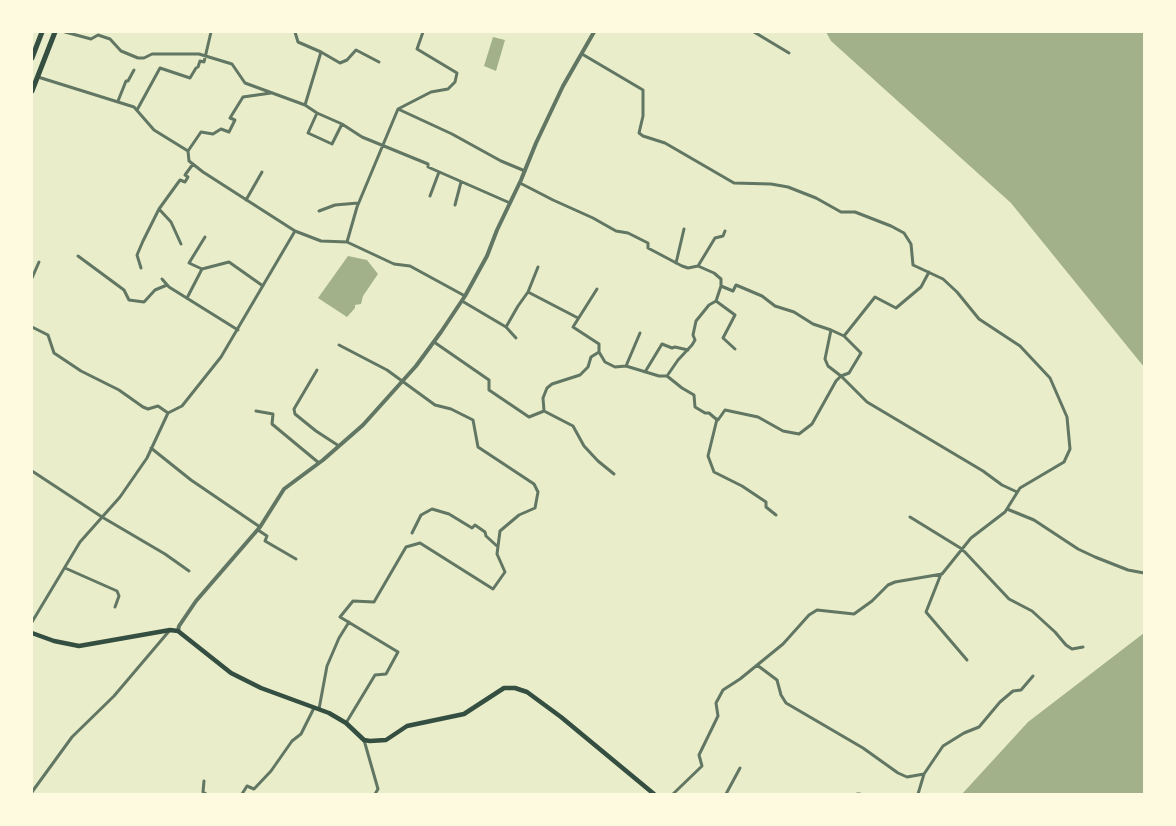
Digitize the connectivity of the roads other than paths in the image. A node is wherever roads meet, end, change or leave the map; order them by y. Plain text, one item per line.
1 (42, 32) edge
2 (55, 32) edge
3 (65, 32) edge
4 (211, 32) edge
5 (295, 32) edge
6 (423, 32) edge
7 (594, 32) edge
8 (754, 32) edge
9 (321, 52) junction
10 (789, 53) dead end
11 (582, 54) junction
12 (206, 56) junction
13 (32, 58) edge
14 (379, 62) dead end
15 (134, 70) dead end
16 (38, 76) junction
17 (32, 91) edge
18 (271, 92) junction
19 (118, 101) junction
20 (305, 105) junction
21 (398, 109) junction
22 (137, 110) junction
23 (317, 113) junction
24 (342, 124) junction
25 (384, 145) junction
26 (188, 151) junction
27 (193, 164) junction
28 (524, 171) junction
29 (262, 172) dead end
30 (439, 172) junction
31 (461, 182) junction
32 (520, 183) junction
33 (430, 196) dead end
34 (246, 200) junction
35 (358, 203) junction
36 (510, 203) junction
37 (455, 205) dead end
38 (159, 209) junction
39 (319, 211) dead end
40 (684, 229) dead end
41 (294, 231) junction
42 (725, 231) dead end
43 (205, 237) dead end
44 (347, 242) junction
45 (181, 244) dead end
46 (78, 256) dead end
47 (39, 262) dead end
48 (676, 263) junction
49 (698, 266) junction
50 (538, 267) dead end
51 (141, 268) dead end
52 (202, 269) junction
53 (929, 272) junction
54 (32, 278) edge
55 (162, 279) dead end
56 (167, 285) junction
57 (263, 286) junction
58 (721, 286) junction
59 (597, 289) dead end
60 (528, 292) junction
61 (465, 296) junction
62 (187, 298) junction
63 (462, 301) junction
64 (716, 301) junction
65 (578, 318) junction
66 (32, 327) edge
67 (506, 327) junction
68 (238, 330) junction
69 (831, 330) junction
70 (640, 333) dead end
71 (844, 336) junction
72 (516, 338) dead end
73 (434, 342) junction
74 (339, 346) dead end
75 (735, 349) dead end
76 (688, 350) junction
77 (599, 352) junction
78 (626, 366) junction
79 (317, 370) dead end
80 (645, 372) junction
81 (667, 376) junction
82 (841, 376) junction
83 (401, 381) junction
84 (256, 411) dead end
85 (544, 411) junction
86 (168, 413) junction
87 (717, 419) junction
88 (339, 446) junction
89 (151, 448) junction
90 (319, 463) junction
91 (32, 471) edge
92 (614, 474) dead end
93 (1017, 492) junction
94 (1007, 509) junction
95 (776, 515) dead end
96 (102, 517) junction
97 (910, 517) dead end
98 (259, 529) junction
99 (412, 533) dead end
100 (498, 547) junction
101 (962, 549) junction
102 (296, 559) dead end
103 (65, 568) junction
104 (189, 571) dead end
105 (1144, 573) edge
106 (941, 574) junction
107 (115, 607) dead end
108 (32, 622) edge
109 (349, 622) junction
110 (170, 630) junction
111 (178, 631) junction
112 (32, 633) edge
113 (1084, 647) dead end
114 (967, 660) dead end
115 (757, 665) junction
116 (1033, 676) dead end
117 (316, 708) junction
118 (346, 723) junction
119 (364, 740) junction
120 (740, 768) dead end
121 (924, 774) junction
122 (204, 781) dead end
123 (32, 792) edge
124 (206, 794) edge
125 (242, 794) edge
126 (375, 794) edge
127 (654, 794) edge
128 (673, 794) edge
129 (726, 794) edge
130 (856, 794) edge
131 (860, 794) edge
132 (918, 794) edge

1 - 13 highway
2 - 16 highway
3 - 12 street
4 - 12 street
5 - 9 street
6 - 21 street
7 - 11 street
8 - 10 street
9 - 14 street
9 - 20 street
11 - 28 street
11 - 53 street
12 - 18 street
12 - 22 street
15 - 19 street
16 - 17 highway
16 - 19 street
18 - 20 street
18 - 26 street
19 - 22 street
20 - 23 street
21 - 25 street
21 - 28 street
22 - 26 street
23 - 24 street
23 - 24 street
24 - 25 street
25 - 30 street
25 - 35 street
26 - 27 street
27 - 34 street
27 - 38 street
28 - 32 street
29 - 34 street
30 - 31 street
30 - 33 street
31 - 36 street
31 - 37 street
32 - 36 street
32 - 48 street
34 - 41 street
35 - 39 street
35 - 44 street
36 - 61 street
38 - 45 street
38 - 51 street
40 - 48 street
41 - 44 street
41 - 57 street
42 - 49 street
43 - 52 street
44 - 61 street
46 - 56 street
47 - 54 street
48 - 49 street
49 - 58 street
50 - 60 street
52 - 57 street
52 - 62 street
53 - 71 street
53 - 93 street
55 - 56 street
56 - 62 street
57 - 68 street
58 - 64 street
58 - 69 street
59 - 65 street
60 - 65 street
60 - 67 street
61 - 63 street
62 - 68 street
63 - 67 street
63 - 73 street
64 - 75 street
64 - 76 street
65 - 77 street
66 - 86 street
67 - 72 street
68 - 86 street
69 - 71 street
69 - 82 street
70 - 78 street
71 - 82 street
73 - 83 street
73 - 85 street
74 - 83 street
76 - 80 street
76 - 81 street
77 - 78 street
77 - 85 street
78 - 80 street
79 - 88 street
80 - 81 street
81 - 87 street
82 - 87 street
82 - 93 street
83 - 88 street
83 - 100 street
84 - 90 street
85 - 92 street
86 - 89 street
87 - 95 street
88 - 90 street
89 - 96 street
89 - 98 street
90 - 98 street
91 - 96 street
93 - 94 street
94 - 101 street
94 - 105 street
96 - 103 street
96 - 104 street
97 - 101 street
98 - 102 street
98 - 111 street
99 - 100 street
100 - 109 street
101 - 106 street
101 - 113 street
103 - 107 street
103 - 108 street
106 - 114 street
106 - 115 street
109 - 117 street
109 - 118 street
110 - 111 main road
110 - 112 main road
110 - 123 street
111 - 117 main road
115 - 121 street
115 - 128 street
116 - 121 street
117 - 118 main road
117 - 125 street
118 - 119 main road
119 - 126 street
119 - 127 main road
120 - 129 street
121 - 132 street
122 - 124 street
130 - 131 street

